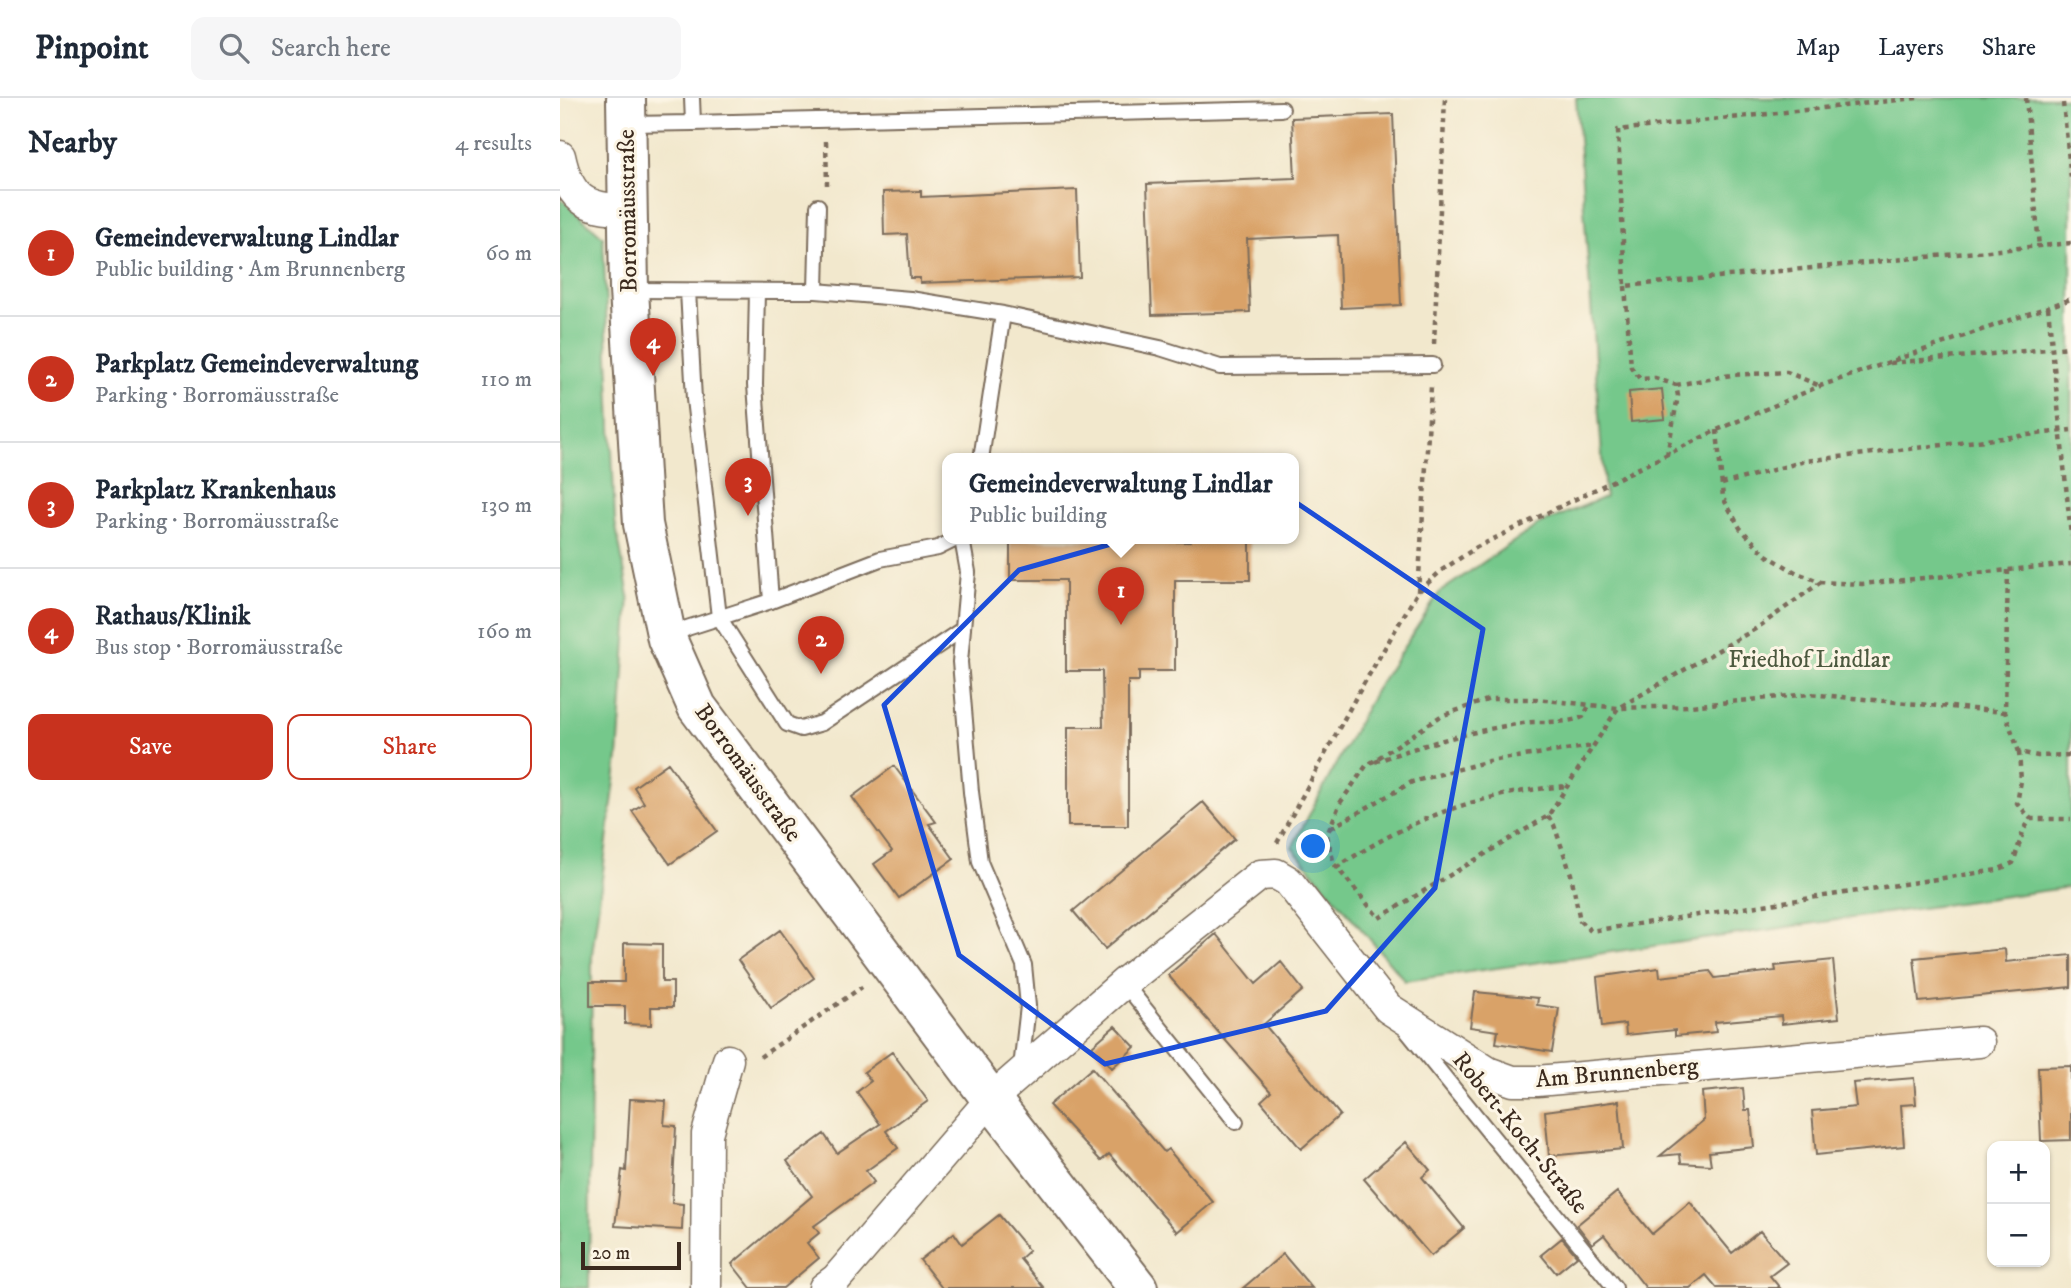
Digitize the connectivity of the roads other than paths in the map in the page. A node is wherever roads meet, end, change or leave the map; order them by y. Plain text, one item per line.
1 (692, 98) edge
2 (1282, 109) dead end
3 (626, 111) edge
4 (693, 123) junction
5 (560, 156) edge
6 (822, 200) road end
7 (626, 209) junction
8 (629, 290) junction
9 (688, 291) junction
10 (757, 291) junction
11 (816, 292) junction
12 (1003, 314) junction
13 (1433, 365) dead end
14 (982, 453) edge
15 (946, 544) edge
16 (963, 544) edge
17 (771, 601) junction
18 (719, 617) junction
19 (962, 629) junction
20 (667, 639) junction
21 (1124, 983) junction
22 (1388, 1008) junction
23 (1979, 1042) dead end
24 (728, 1059) road end
25 (1020, 1073) junction
26 (991, 1099) junction
27 (1236, 1122) dead end
28 (706, 1288) edge
29 (824, 1288) edge
30 (1139, 1288) edge
31 (1615, 1288) edge

1 - 4 lane
2 - 4 lane
3 - 4 lane
3 - 7 street, Borromäusstraße
5 - 7 street
6 - 11 lane
7 - 8 street, Borromäusstraße
8 - 9 lane
8 - 20 street, Borromäusstraße
9 - 10 lane
9 - 18 lane
10 - 11 lane
10 - 17 lane
11 - 12 lane
12 - 13 lane
12 - 14 lane
15 - 17 lane
16 - 19 lane
17 - 18 lane
18 - 19 lane
18 - 20 lane
19 - 25 lane
20 - 26 street, Borromäusstraße
21 - 22 street, Am Brunnenberg
21 - 25 street
21 - 27 lane
22 - 23 street, Am Brunnenberg
22 - 31 lane, Robert-Koch-Straße
24 - 28 street
25 - 26 street
26 - 29 street
26 - 30 street, Borromäusstraße

